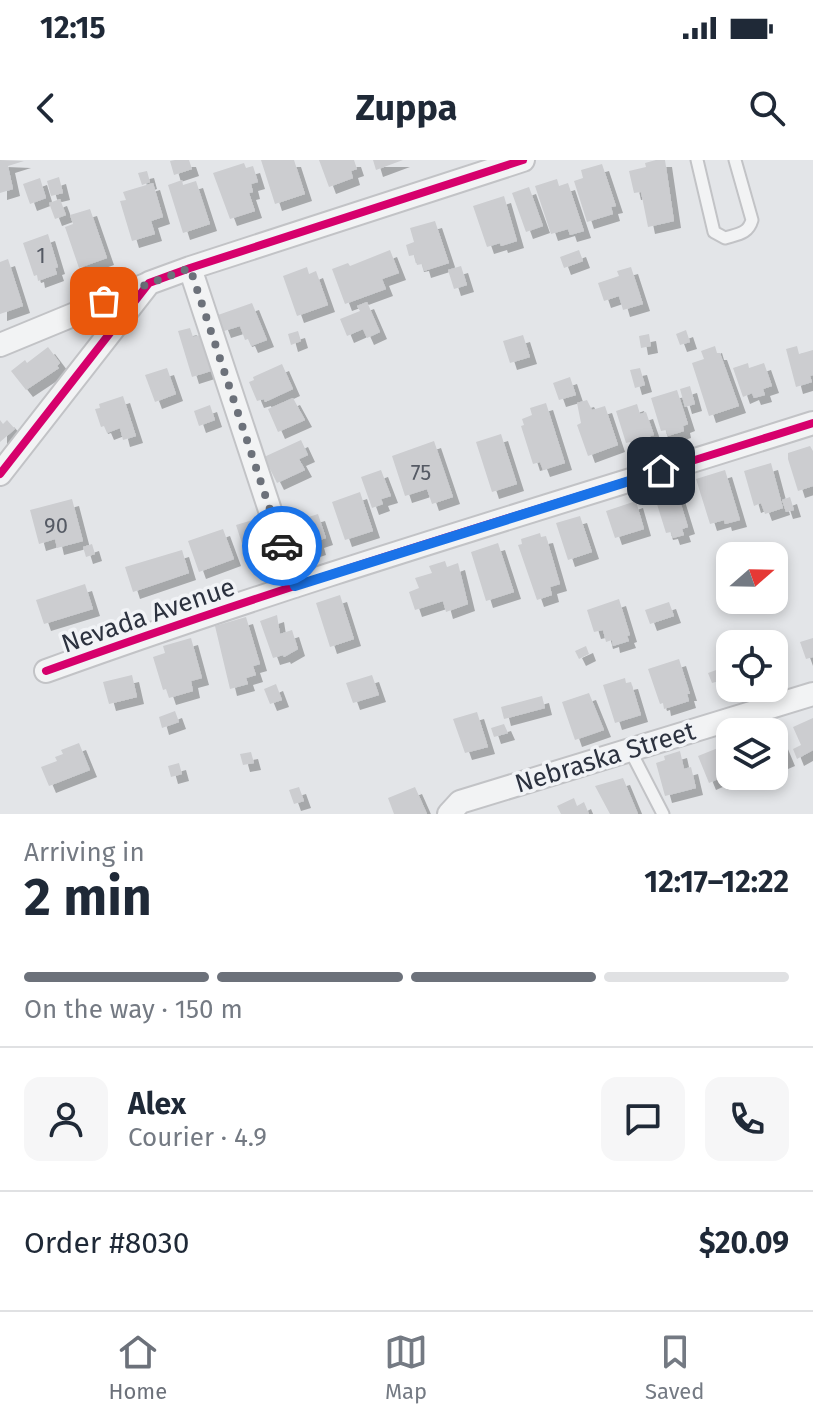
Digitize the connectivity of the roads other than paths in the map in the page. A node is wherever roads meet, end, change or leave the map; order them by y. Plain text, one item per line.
1 (523, 160) edge
2 (697, 160) edge
3 (735, 160) edge
4 (190, 268) junction
5 (149, 283) junction
6 (0, 345) edge
7 (813, 423) edge
8 (0, 474) edge
9 (295, 586) junction
10 (46, 671) dead end
11 (813, 694) edge
12 (630, 750) junction
13 (449, 814) edge
14 (663, 814) edge

1 - 4 street
2 - 3 lane
4 - 5 street
4 - 9 street
5 - 6 street
5 - 8 street
7 - 9 street, Nevada Avenue
9 - 10 street, Nevada Avenue
11 - 12 street, Nebraska Street
12 - 13 street, Nebraska Street
12 - 14 lane

